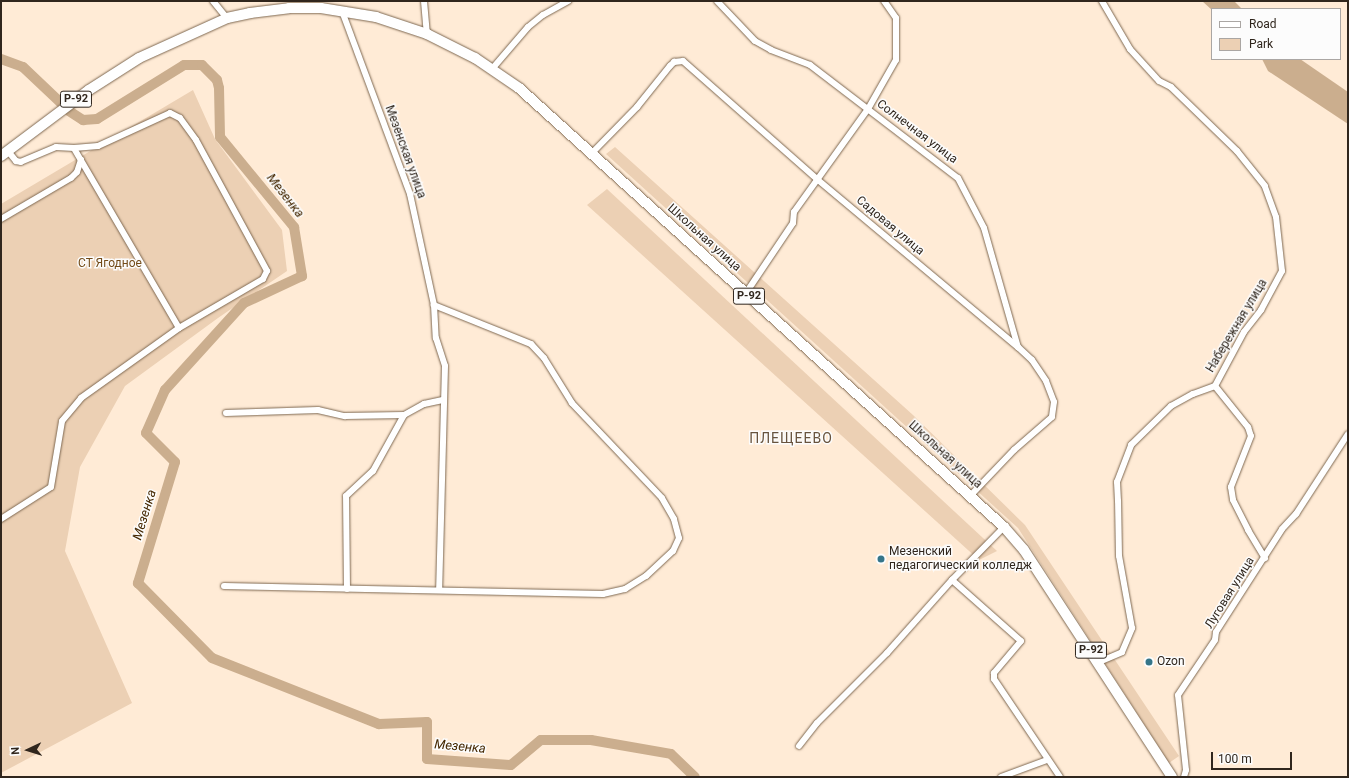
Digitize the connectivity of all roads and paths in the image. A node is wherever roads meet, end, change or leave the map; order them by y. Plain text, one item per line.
1 (214, 1) edge
2 (424, 1) edge
3 (568, 1) edge
4 (716, 1) edge
5 (884, 1) edge
6 (1102, 1) edge
7 (342, 11) junction
8 (227, 18) junction
9 (427, 34) junction
10 (492, 69) junction
11 (868, 109) junction
12 (74, 148) junction
13 (4, 153) edge
14 (591, 154) junction
15 (81, 160) junction
16 (818, 180) junction
17 (1, 219) edge
18 (746, 293) junction
19 (434, 305) junction
20 (179, 328) junction
21 (1018, 347) junction
22 (1215, 386) junction
23 (443, 400) junction
24 (226, 413) dead end
25 (404, 415) junction
26 (1348, 434) edge
27 (971, 495) junction
28 (1, 519) edge
29 (1004, 527) junction
30 (1265, 558) junction
31 (952, 580) junction
32 (224, 586) dead end
33 (348, 588) junction
34 (439, 590) junction
35 (1099, 662) junction
36 (799, 746) dead end
37 (1047, 760) junction
38 (1001, 777) edge
39 (1060, 777) edge
40 (1172, 777) edge
41 (1184, 777) edge

1 - 8 street
2 - 9 street
3 - 10 street
4 - 11 street, Солнечная улица
5 - 11 street
6 - 22 street, Набережная улица
7 - 8 main road, Р-92
7 - 9 main road, Р-92
7 - 19 street, Мезенская улица
8 - 13 main road, Р-92
9 - 10 main road, Р-92
10 - 14 main road, Школьная улица / Р-92
11 - 16 street
11 - 21 street, Солнечная улица
12 - 13 street
12 - 15 street
12 - 20 street
14 - 16 street, Садовая улица
14 - 18 main road, Школьная улица / Р-92
15 - 17 street
15 - 20 street
16 - 18 street
16 - 21 street, Садовая улица
18 - 27 main road, Школьная улица / Р-92
19 - 23 street, Мезенская улица
19 - 34 street
20 - 28 street
21 - 27 street, Садовая улица
22 - 30 street
22 - 35 street, Набережная улица
23 - 25 street
23 - 34 street, Мезенская улица
24 - 25 street
25 - 33 street
26 - 30 street, Луговая улица
27 - 29 main road, Школьная улица / Р-92
29 - 31 street
29 - 35 main road, Р-92
30 - 41 street, Луговая улица
31 - 36 street
31 - 37 street
32 - 33 street
33 - 34 street
35 - 40 main road, Р-92
37 - 38 street
37 - 39 street

